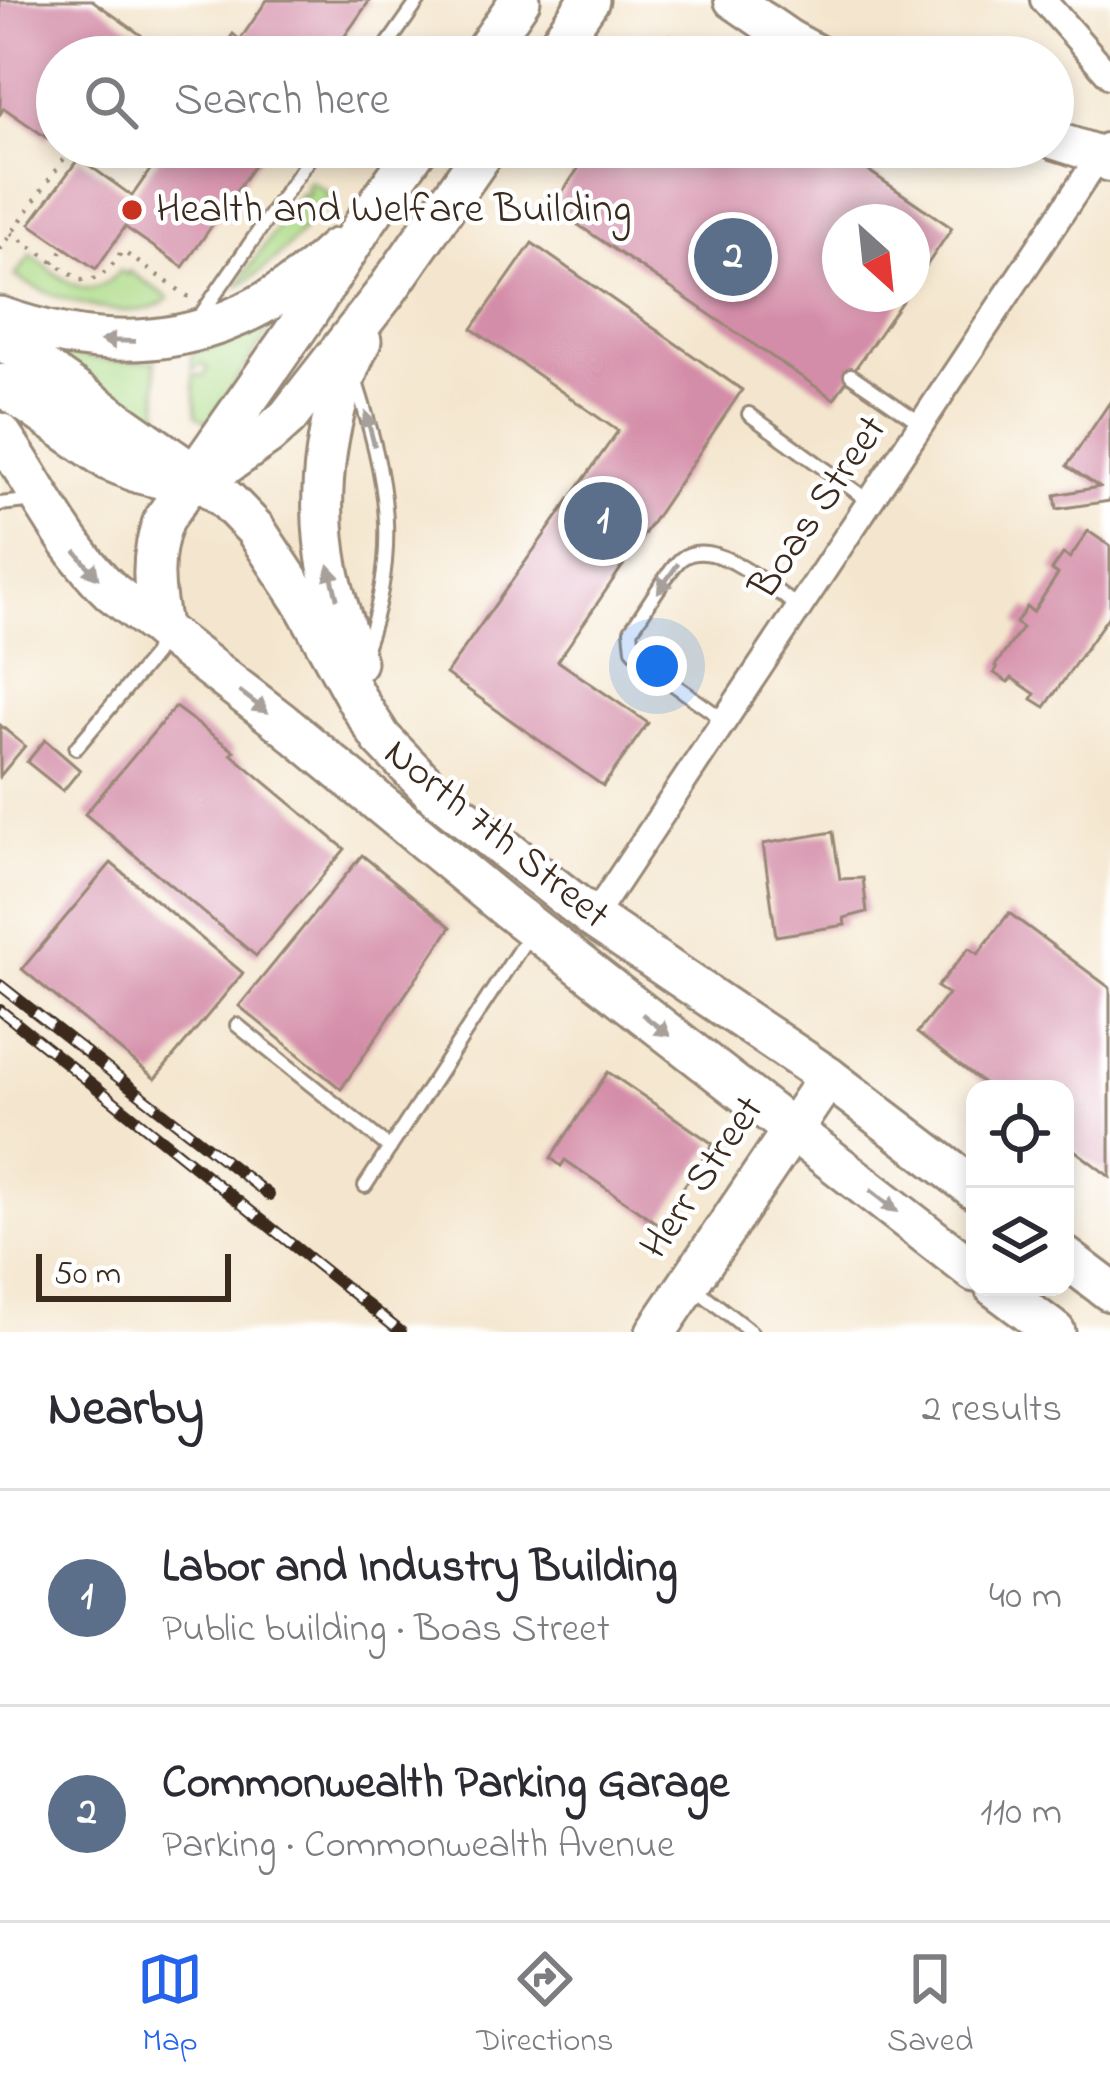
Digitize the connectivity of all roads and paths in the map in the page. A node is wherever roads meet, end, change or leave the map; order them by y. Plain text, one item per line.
1 (520, 0) edge
2 (590, 0) edge
3 (733, 0) edge
4 (1043, 0) edge
5 (422, 1) edge
6 (395, 36) edge
7 (495, 36) edge
8 (565, 36) edge
9 (786, 36) edge
10 (1110, 76) edge
11 (1074, 145) edge
12 (1107, 153) edge
13 (57, 168) edge
14 (301, 168) edge
15 (403, 168) edge
16 (472, 168) edge
17 (366, 220) junction
18 (11, 233) junction
19 (64, 248) dead end
20 (0, 250) edge
21 (53, 263) junction
22 (385, 293) junction
23 (188, 316) junction
24 (0, 317) edge
25 (0, 338) edge
26 (350, 362) junction
27 (851, 375) dead end
28 (0, 384) edge
29 (749, 414) dead end
30 (922, 424) junction
31 (0, 433) edge
32 (195, 475) junction
33 (43, 499) junction
34 (870, 502) junction
35 (0, 504) edge
36 (799, 608) junction
37 (161, 630) junction
38 (358, 666) junction
39 (724, 720) junction
40 (76, 748) dead end
41 (407, 768) junction
42 (593, 918) junction
43 (533, 929) junction
44 (237, 1025) dead end
45 (828, 1077) junction
46 (793, 1130) junction
47 (390, 1148) junction
48 (365, 1186) dead end
49 (974, 1188) edge
50 (966, 1264) edge
51 (1074, 1264) edge
52 (689, 1283) junction
53 (1110, 1292) edge
54 (1007, 1296) edge
55 (656, 1332) edge
56 (751, 1332) edge
57 (1055, 1332) edge

1 - 7 main road
2 - 8 main road
3 - 9 main road
4 - 10 street
5 - 6 lane
11 - 12 main road
12 - 30 street, Boas Street
13 - 18 path
14 - 23 lane
15 - 17 main road
16 - 22 main road
17 - 23 main road
17 - 32 main road
18 - 20 path
18 - 21 path
19 - 21 path
21 - 23 path
22 - 26 main road
22 - 32 main road
23 -> 24 main road
25 - 32 main road, North 7th Street
38 -> 26 main road
38 -> 26 lane
27 - 30 lane
28 - 32 main road
29 - 34 lane
30 - 34 street, Boas Street
31 - 33 main road, North 7th Street
32 - 37 main road
32 - 41 main road, North 7th Street
33 - 35 lane
33 -> 37 main road, North 7th Street
34 - 36 street, Boas Street
36 - 39 street, Boas Street
36 -> 39 lane
37 - 40 lane
37 -> 43 main road, North 7th Street
38 - 41 main road
39 - 42 street, Boas Street
41 - 42 main road, North 7th Street
42 - 45 main road, North 7th Street
43 -> 46 main road, North 7th Street
43 - 47 lane
44 - 47 lane
45 - 46 main road, Herr Street
45 - 49 main road, North 7th Street
46 -> 50 main road, North 7th Street
46 - 52 main road, Herr Street
47 - 48 lane
51 - 53 main road
52 - 55 main road, Herr Street
52 - 56 lane
54 - 57 main road

